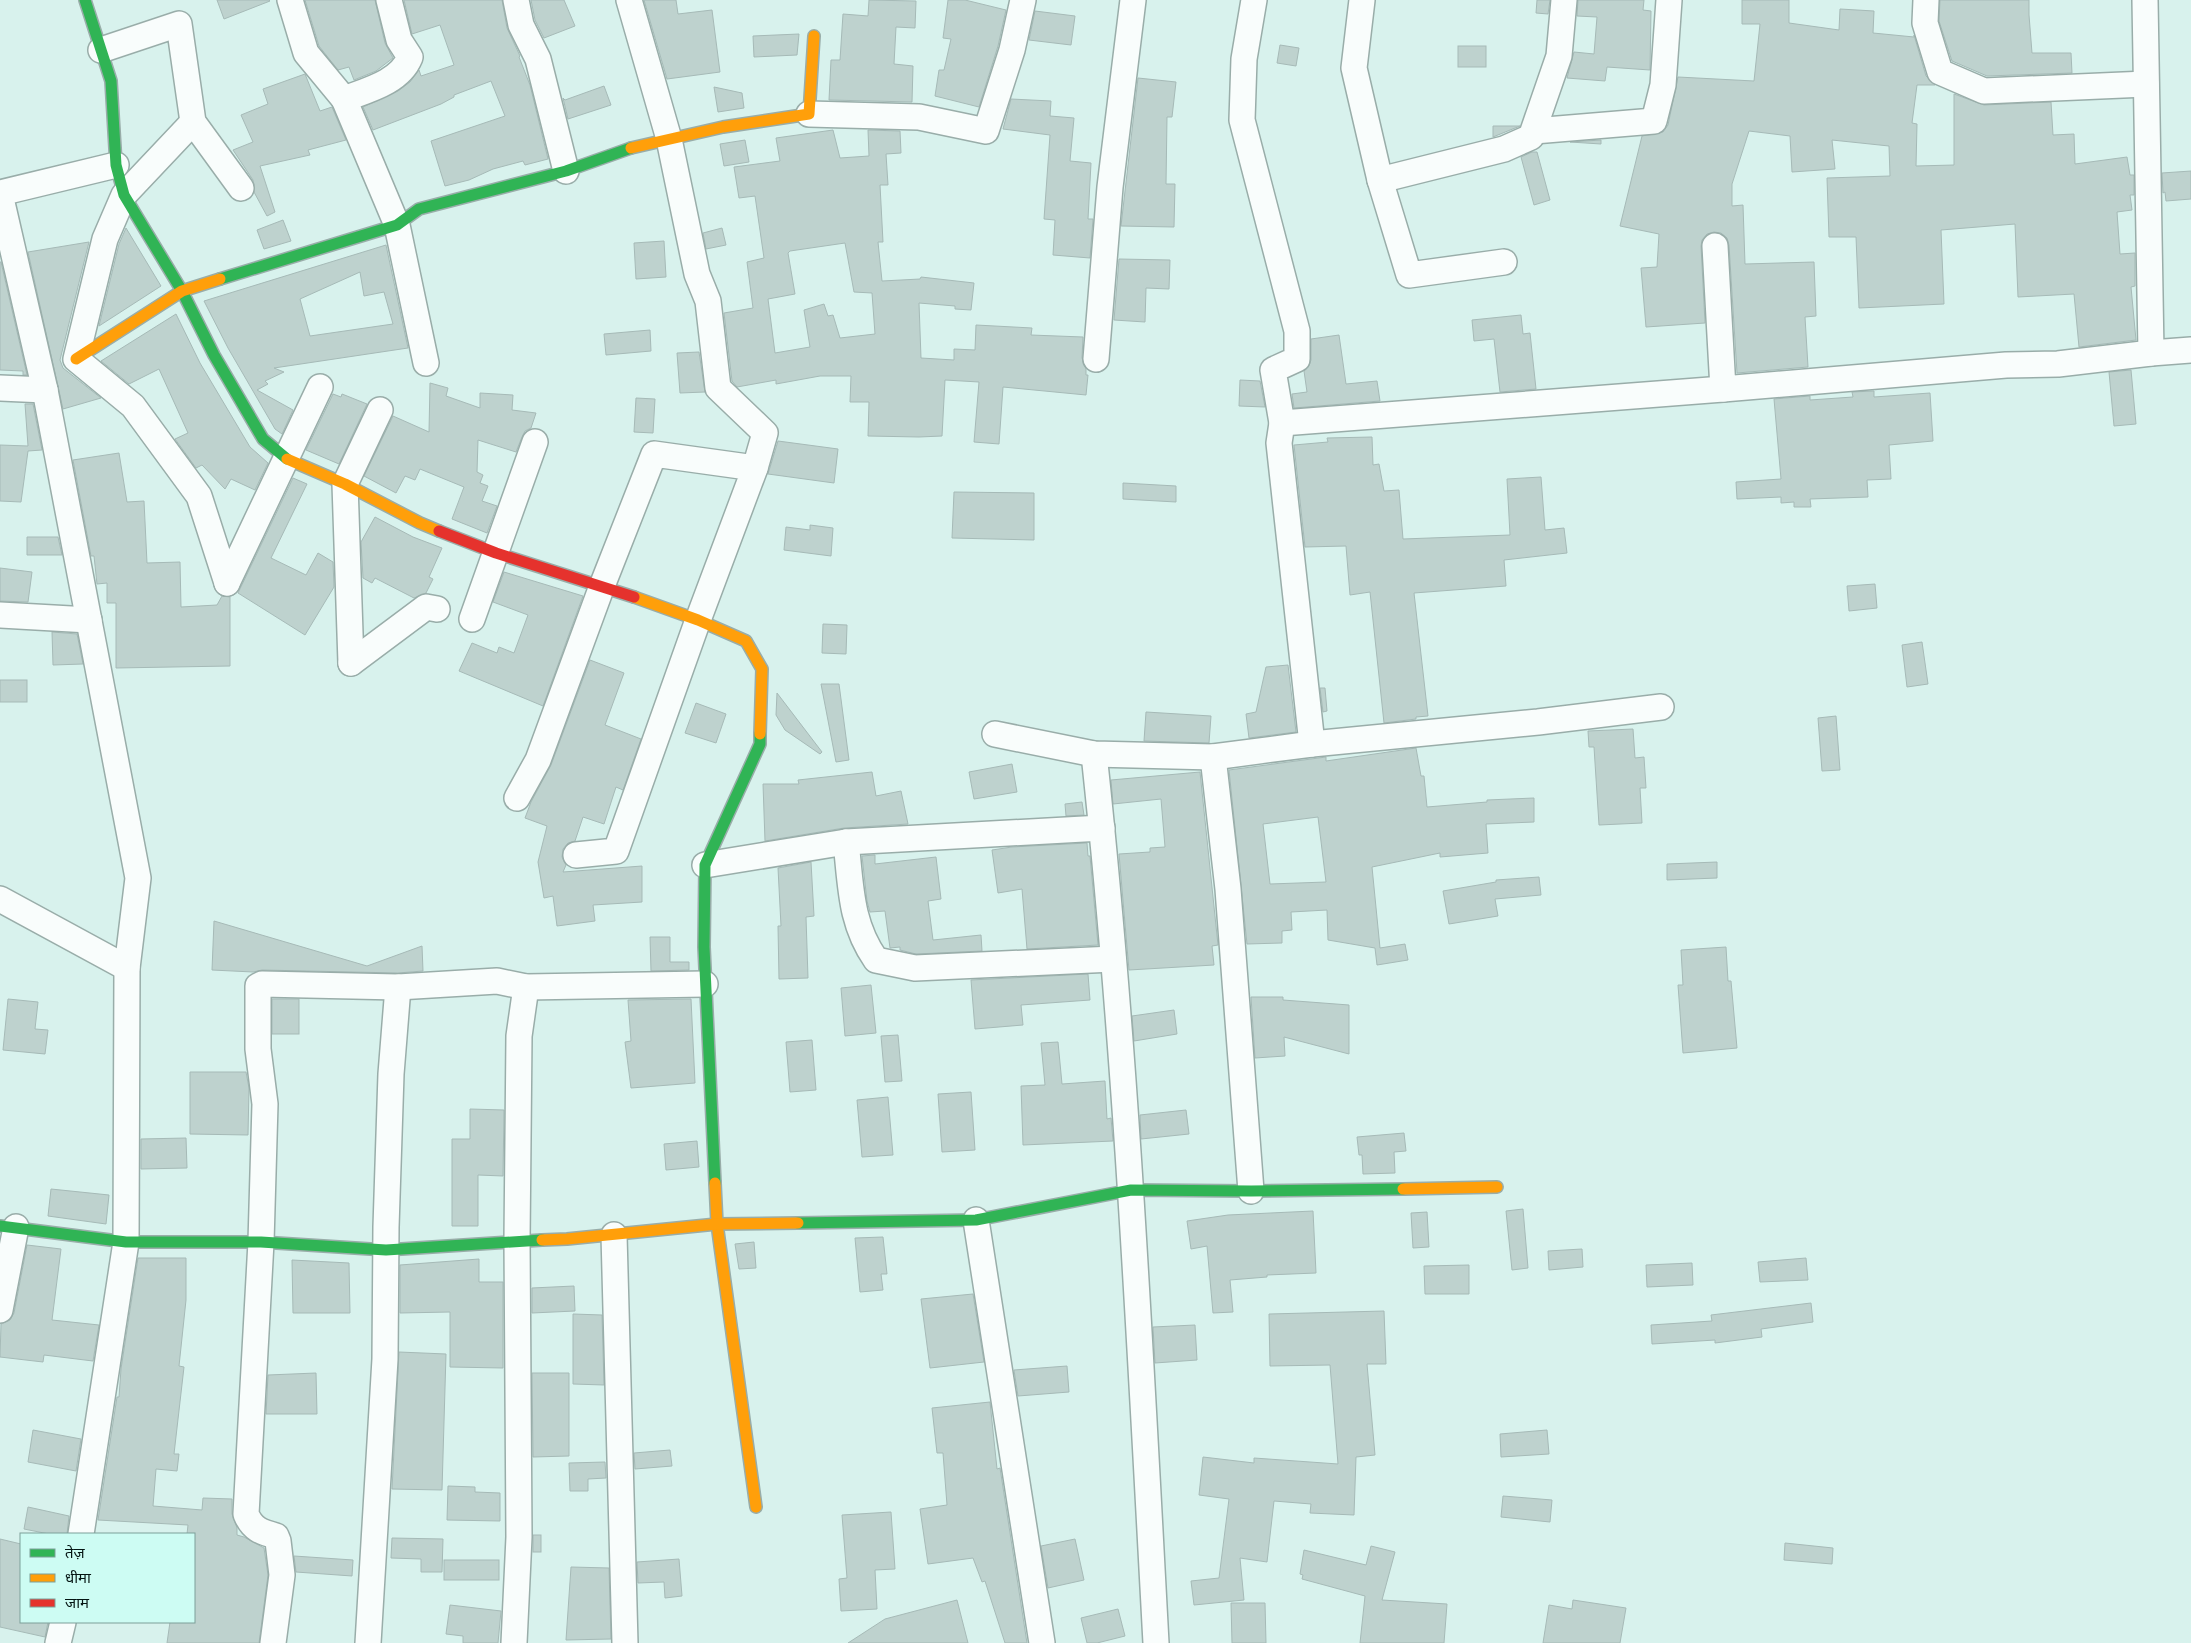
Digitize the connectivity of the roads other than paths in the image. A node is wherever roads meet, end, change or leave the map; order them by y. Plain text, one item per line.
1 (290, 0) edge
2 (389, 0) edge
3 (516, 0) edge
4 (629, 0) edge
5 (1023, 0) edge
6 (1132, 0) edge
7 (1254, 0) edge
8 (1362, 0) edge
9 (1564, 0) edge
10 (1669, 0) edge
11 (1926, 0) edge
12 (2145, 0) edge
13 (87, 1) edge
14 (814, 36) dead end
15 (102, 50) junction
16 (2146, 84) junction
17 (344, 99) junction
18 (809, 114) junction
19 (192, 122) junction
20 (1534, 131) junction
21 (669, 139) junction
22 (116, 165) junction
23 (566, 171) junction
24 (1380, 180) junction
25 (241, 188) dead end
26 (0, 194) edge
27 (124, 195) junction
28 (397, 225) junction
29 (1714, 246) dead end
30 (1504, 262) dead end
31 (182, 291) junction
32 (2191, 350) edge
33 (2151, 353) junction
34 (76, 359) junction
35 (1096, 359) dead end
36 (426, 363) dead end
37 (320, 387) dead end
38 (0, 388) edge
39 (1723, 389) junction
40 (44, 390) junction
41 (380, 410) dead end
42 (1282, 423) junction
43 (535, 442) dead end
44 (286, 458) junction
45 (755, 468) junction
46 (345, 484) junction
47 (496, 553) junction
48 (602, 586) junction
49 (437, 609) dead end
50 (0, 615) edge
51 (472, 619) dead end
52 (89, 620) junction
53 (698, 620) junction
54 (1660, 707) dead end
55 (996, 734) dead end
56 (1312, 744) junction
57 (1094, 754) junction
58 (1213, 757) junction
59 (517, 798) dead end
60 (1102, 828) junction
61 (846, 842) junction
62 (576, 855) dead end
63 (705, 865) junction
64 (0, 899) edge
65 (1113, 959) junction
66 (127, 968) junction
67 (706, 984) junction
68 (398, 987) junction
69 (526, 987) junction
70 (1496, 1187) dead end
71 (1131, 1190) junction
72 (1251, 1191) junction
73 (976, 1220) junction
74 (717, 1224) junction
75 (8, 1227) edge
76 (614, 1235) junction
77 (517, 1240) junction
78 (126, 1242) junction
79 (261, 1242) junction
80 (386, 1250) junction
81 (0, 1310) edge
82 (756, 1507) dead end
83 (80, 1533) edge
84 (63, 1623) edge
85 (58, 1643) edge
86 (273, 1643) edge
87 (368, 1643) edge
88 (514, 1643) edge
89 (624, 1643) edge
90 (1042, 1643) edge
91 (1156, 1643) edge

1 - 17 street
2 - 17 street
3 - 23 street
4 - 21 street
5 - 18 street
6 - 35 street
7 - 42 street
8 - 24 street
9 - 20 street
10 - 20 street
11 - 16 street
12 - 16 street
13 - 15 street
14 - 18 street
15 - 19 street
15 - 22 street
16 - 33 street
17 - 28 street
18 - 21 street
19 - 25 street
19 - 27 street
20 - 24 street
21 - 23 street
21 - 45 street
22 - 26 street
22 - 27 street
23 - 28 street
24 - 30 street
26 - 40 street
27 - 31 street
27 - 34 street
28 - 31 street
28 - 36 street
29 - 39 street
31 - 34 street
31 - 44 street
32 - 33 street
33 - 39 street
34 - 44 street
37 - 44 street
38 - 40 street
39 - 42 street
40 - 52 street
41 - 46 street
42 - 56 street
43 - 47 street
44 - 46 street
45 - 48 street
45 - 53 street
46 - 47 street
46 - 49 street
47 - 48 street
47 - 51 street
48 - 53 street
48 - 59 street
50 - 52 street
52 - 66 street
53 - 62 street
53 - 63 street
54 - 56 street
55 - 57 street
56 - 58 street
57 - 58 street
57 - 60 street
58 - 72 street
60 - 61 street
60 - 65 street
61 - 63 street
61 - 65 street
63 - 67 street
64 - 66 street
65 - 71 street
66 - 78 street
67 - 69 street
67 - 74 street
68 - 69 street
68 - 79 street
68 - 80 street
69 - 77 street
70 - 72 street
71 - 72 street
71 - 73 street
71 - 91 street
73 - 74 street
73 - 90 street
74 - 76 street
74 - 82 street
75 - 78 street
75 - 81 street
76 - 77 street
76 - 89 street
77 - 80 street
77 - 88 street
78 - 79 street
78 - 83 street
79 - 80 street
79 - 86 street
80 - 87 street
84 - 85 street

